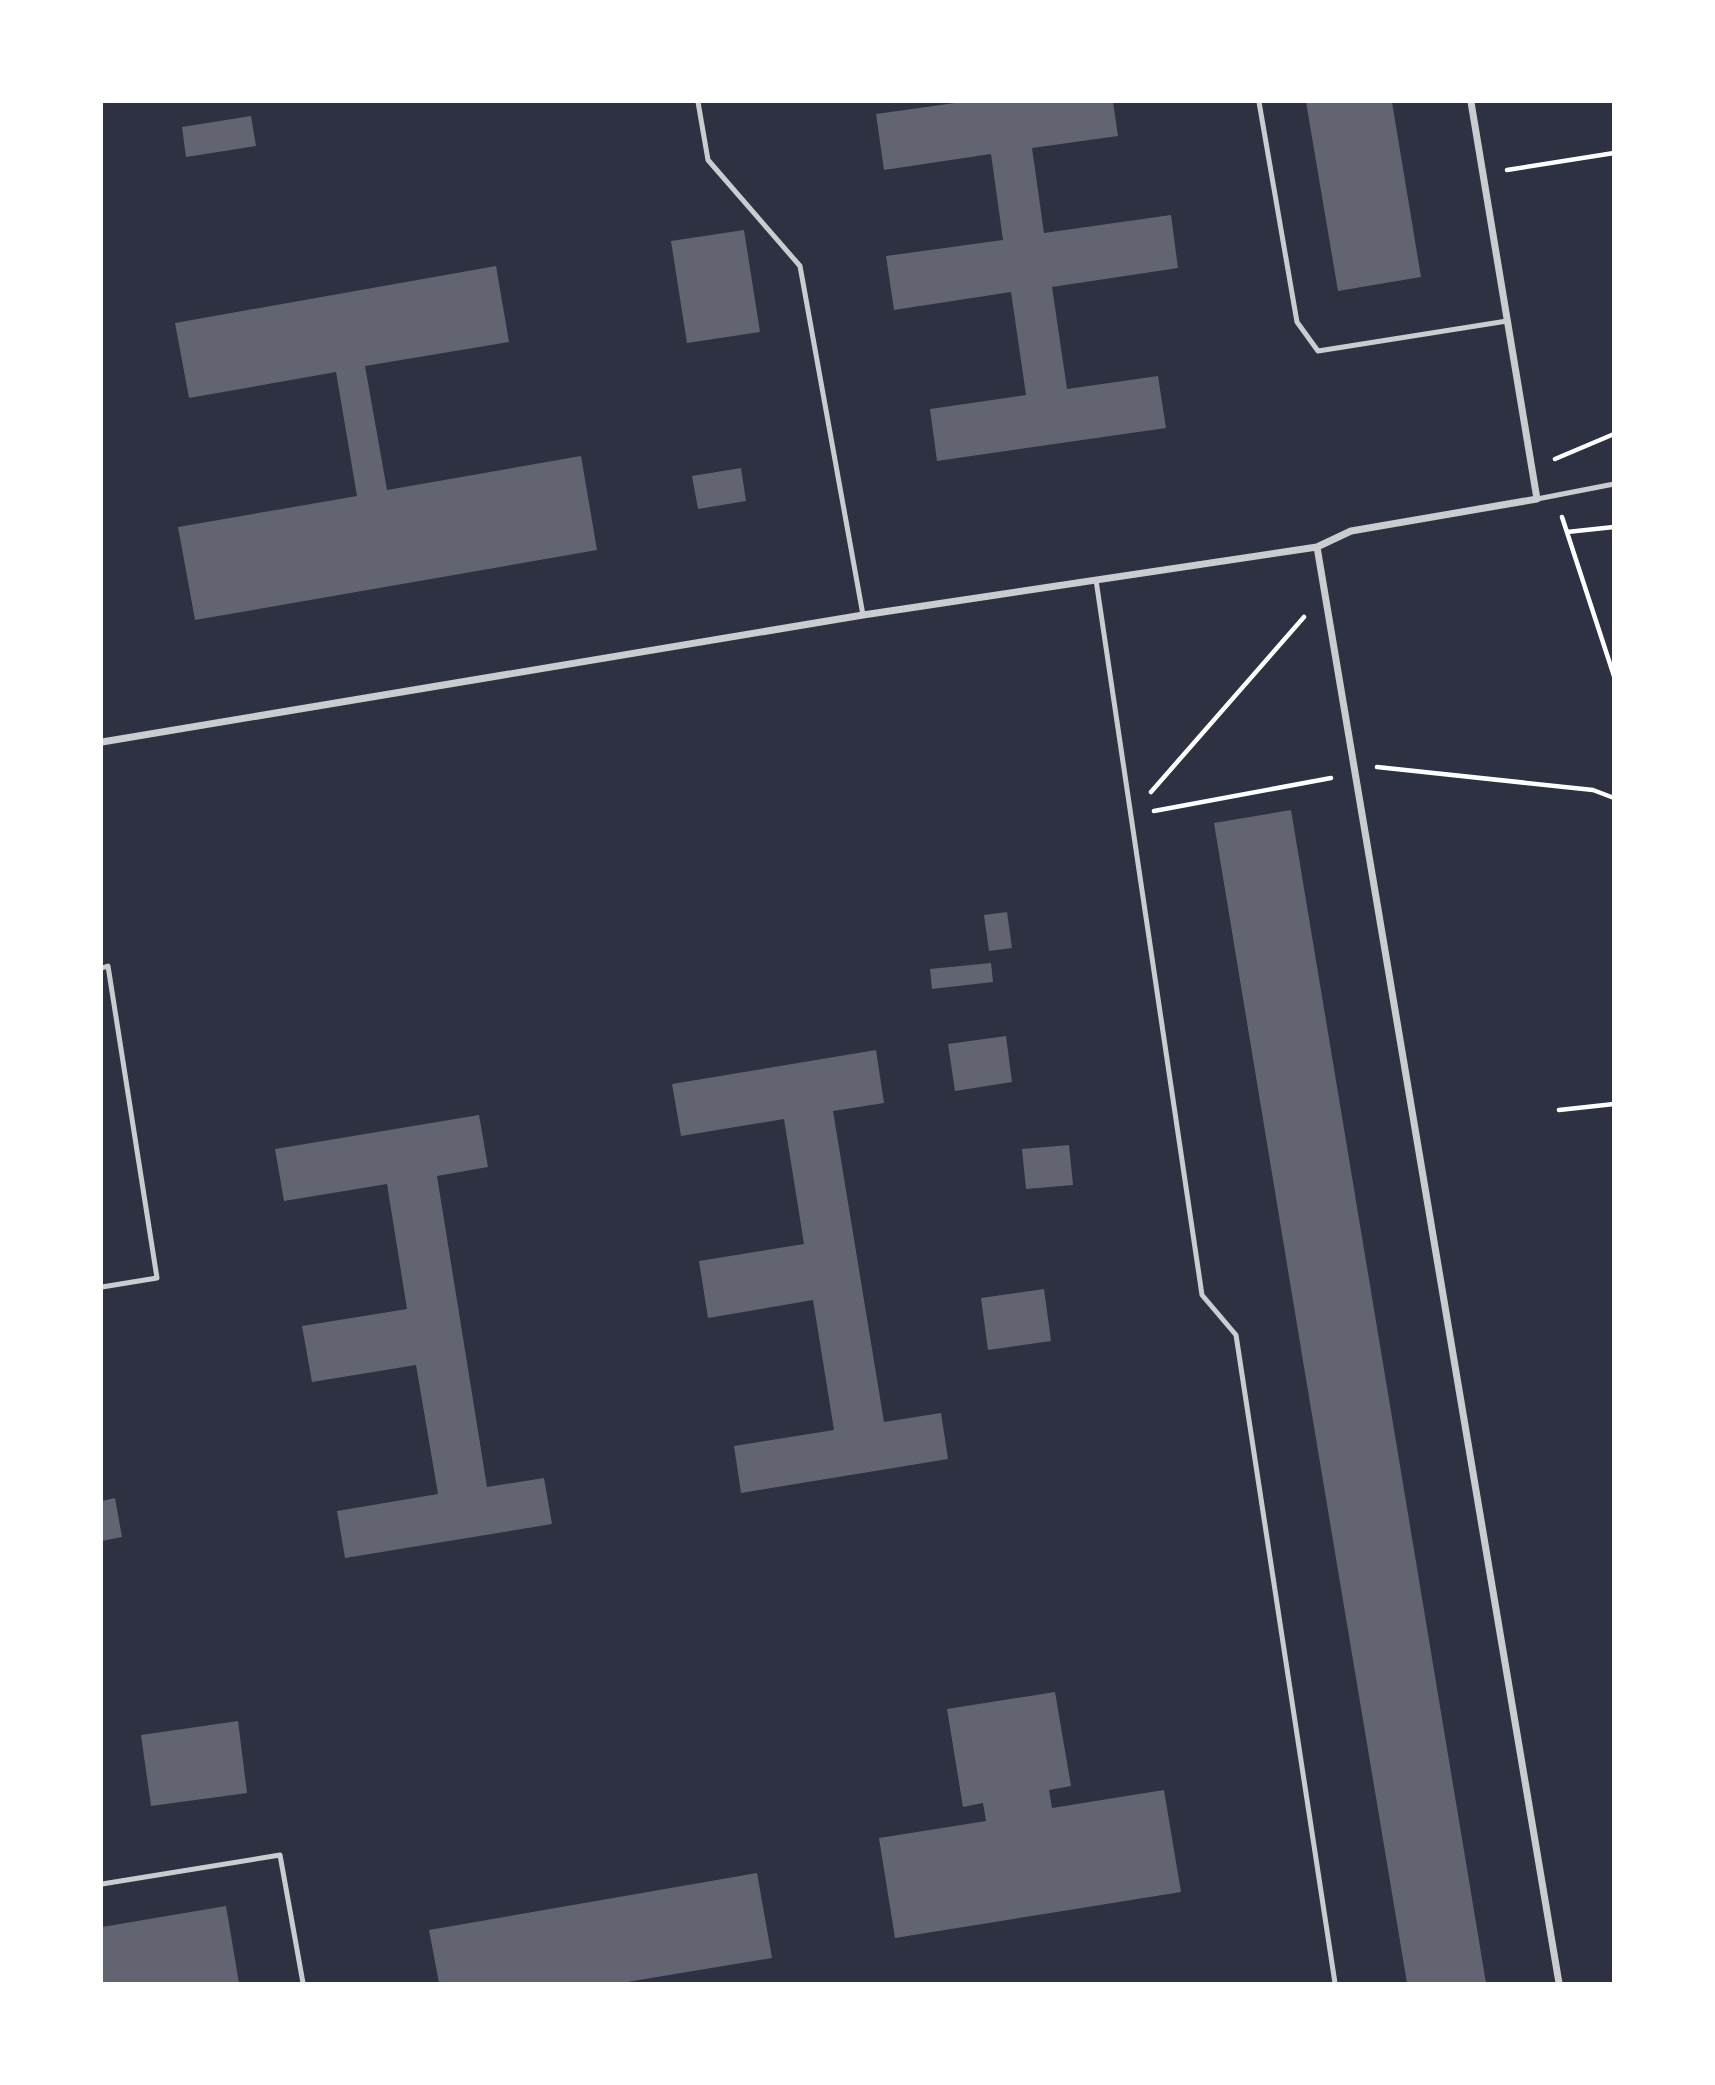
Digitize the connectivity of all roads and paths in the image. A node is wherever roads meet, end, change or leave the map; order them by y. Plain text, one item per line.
1 (698, 102) edge
2 (1259, 102) edge
3 (1471, 102) edge
4 (1614, 153) edge
5 (1483, 174) junction
6 (1507, 321) junction
7 (1614, 435) edge
8 (1532, 469) junction
9 (1614, 484) edge
10 (1537, 499) junction
11 (1614, 527) edge
12 (1567, 532) junction
13 (1317, 547) junction
14 (1096, 580) junction
15 (1325, 592) junction
16 (863, 615) junction
17 (1614, 676) edge
18 (102, 742) edge
19 (1355, 773) junction
20 (1614, 798) edge
21 (1131, 816) junction
22 (102, 968) edge
23 (1614, 1104) edge
24 (1559, 1110) dead end
25 (102, 1287) edge
26 (102, 1884) edge
27 (303, 1983) edge
28 (1335, 1983) edge
29 (1559, 1983) edge

1 - 16 lane
2 - 6 lane
3 - 5 street
4 - 5 path
5 - 6 street
6 - 8 street
7 - 8 path
8 - 10 street
9 - 10 lane
10 - 12 path
10 - 13 street
11 - 12 path
12 - 17 path
13 - 14 street
13 - 15 street
14 - 16 street
14 - 21 lane
15 - 19 street
15 - 21 path
16 - 18 street
19 - 20 path
19 - 21 path
19 - 29 street
21 - 28 lane
22 - 25 lane
23 - 24 path
26 - 27 lane

